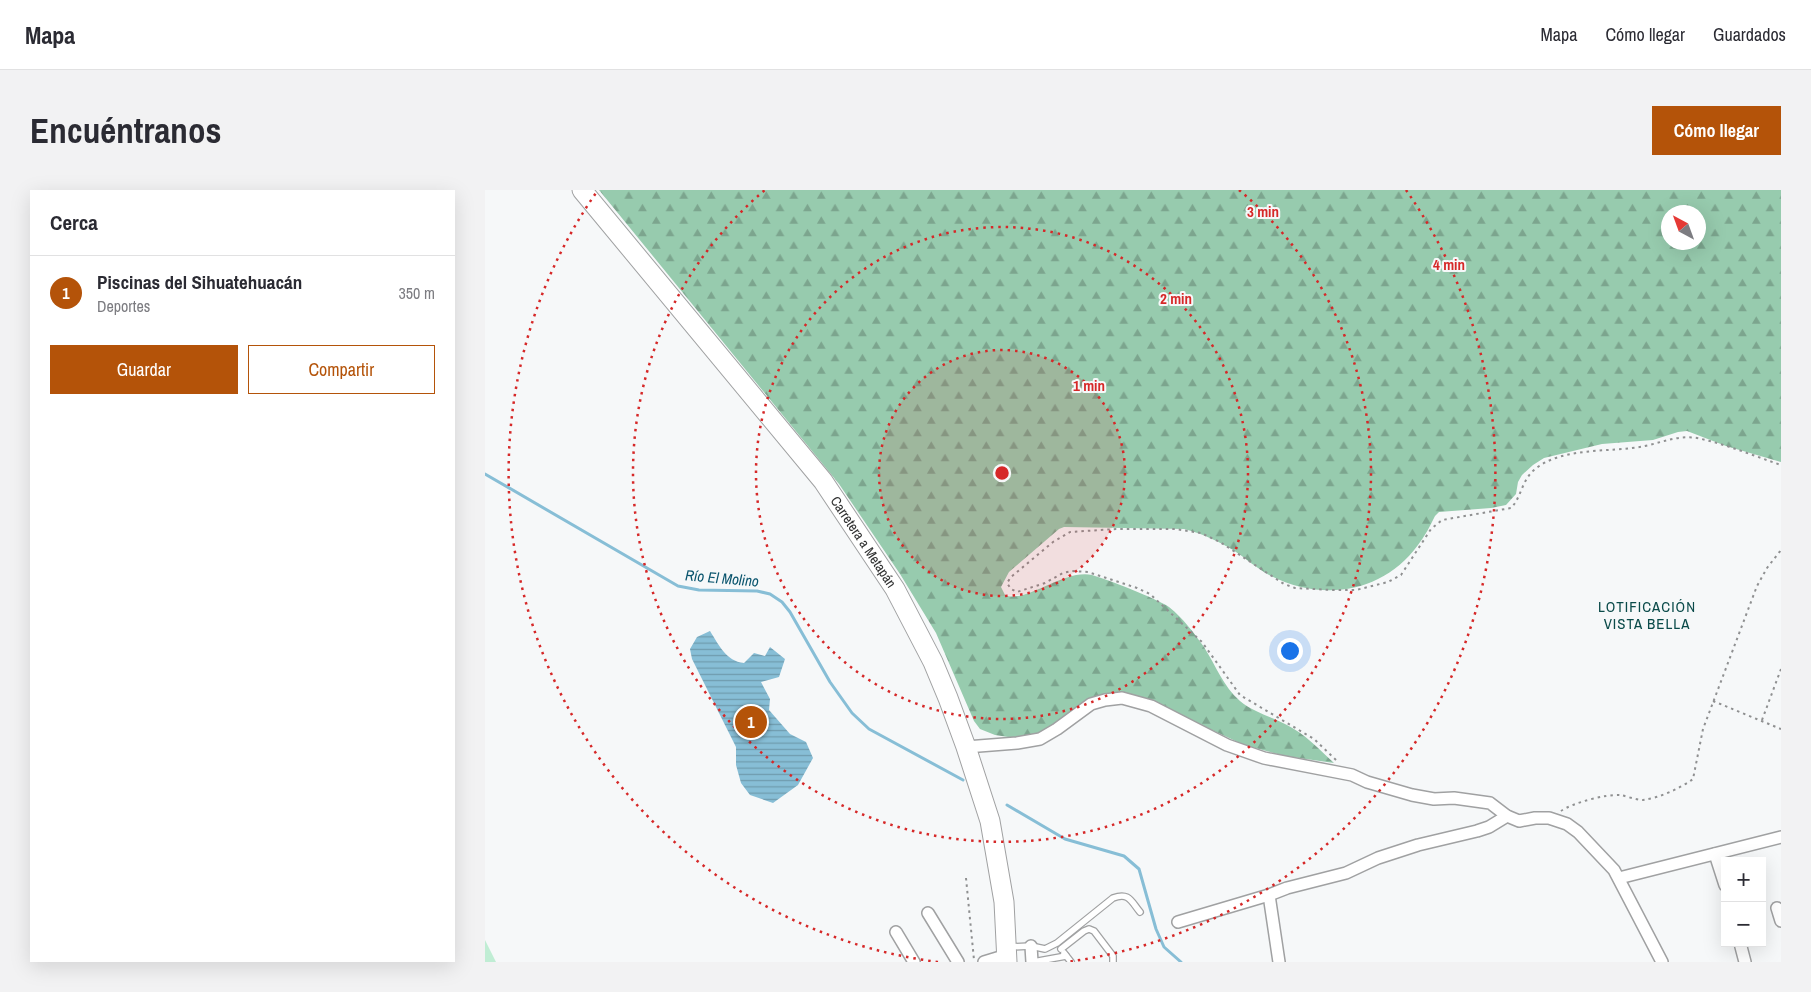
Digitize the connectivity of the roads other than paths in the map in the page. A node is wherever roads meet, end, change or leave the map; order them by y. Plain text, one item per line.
1 (582, 190) edge
2 (966, 747) junction
3 (1507, 816) junction
4 (1781, 837) edge
5 (1715, 854) junction
6 (1721, 873) edge
7 (1619, 878) junction
8 (1269, 895) junction
9 (1777, 908) dead end
10 (1140, 912) dead end
11 (928, 913) dead end
12 (1781, 921) edge
13 (1178, 922) dead end
14 (896, 932) dead end
15 (1057, 943) junction
16 (1031, 946) junction
17 (1741, 947) edge
18 (1061, 949) junction
19 (1007, 955) edge
20 (1066, 956) junction
21 (914, 962) edge
22 (958, 962) edge
23 (984, 962) edge
24 (1032, 962) edge
25 (1071, 962) edge
26 (1113, 962) edge
27 (1279, 962) edge
28 (1662, 962) edge
29 (1745, 962) edge

1 - 2 main road, Carretera a Metapán
2 - 3 street
2 - 19 main road, Carretera a Metapán
3 - 7 street
3 - 8 street
4 - 5 street
5 - 6 street
5 - 7 street
7 - 28 street
8 - 13 street
8 - 27 street
9 - 12 street
10 - 15 lane
11 - 22 street
14 - 21 street
15 - 16 lane
15 - 18 lane
16 - 19 lane
16 - 24 street
17 - 29 street
18 - 20 lane
18 - 26 lane
19 - 23 street
20 - 24 lane
20 - 25 lane

